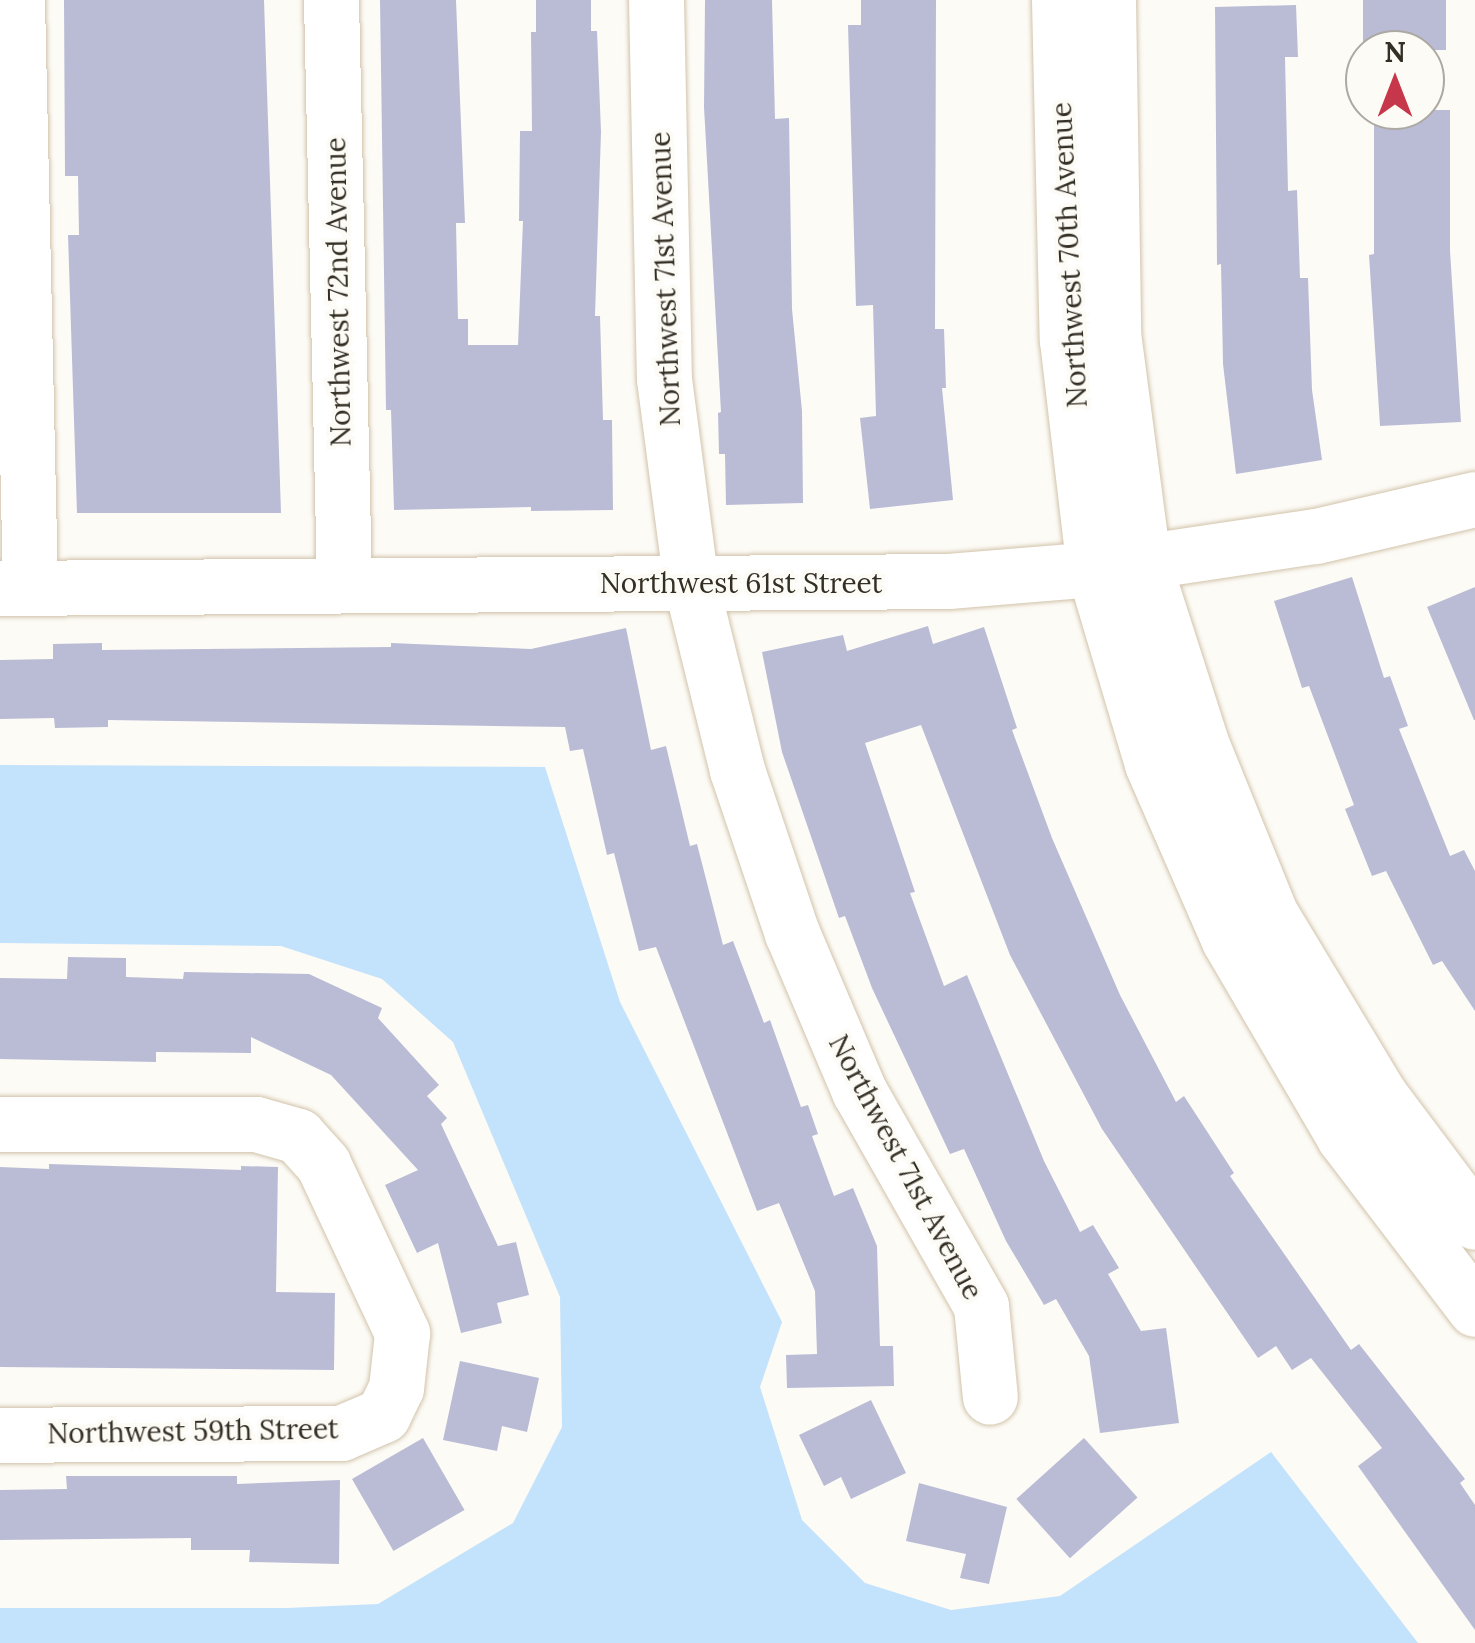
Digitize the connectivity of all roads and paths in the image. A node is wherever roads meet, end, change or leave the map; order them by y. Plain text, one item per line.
1 (17, 0) edge
2 (331, 0) edge
3 (656, 0) edge
4 (1060, 0) edge
5 (1108, 0) edge
6 (1475, 499) edge
7 (1119, 566) junction
8 (344, 584) junction
9 (691, 584) junction
10 (15, 588) edge
11 (0, 1124) edge
12 (1475, 1222) edge
13 (1475, 1309) edge
14 (990, 1397) dead end
15 (0, 1434) edge

1 - 10 street
2 - 8 street, Northwest 72nd Avenue
3 - 9 street, Northwest 71st Avenue
4 - 7 street, Northwest 70th Avenue
5 - 7 street, Northwest 70th Avenue
6 - 7 street, Northwest 61st Street
7 - 9 street, Northwest 61st Street
7 - 12 street, Northwest 70th Avenue
7 - 13 street, Northwest 70th Avenue
8 - 9 street, Northwest 61st Street
8 - 10 street, Northwest 61st Street
9 - 14 street, Northwest 71st Avenue
11 - 15 street, Northwest 59th Street

